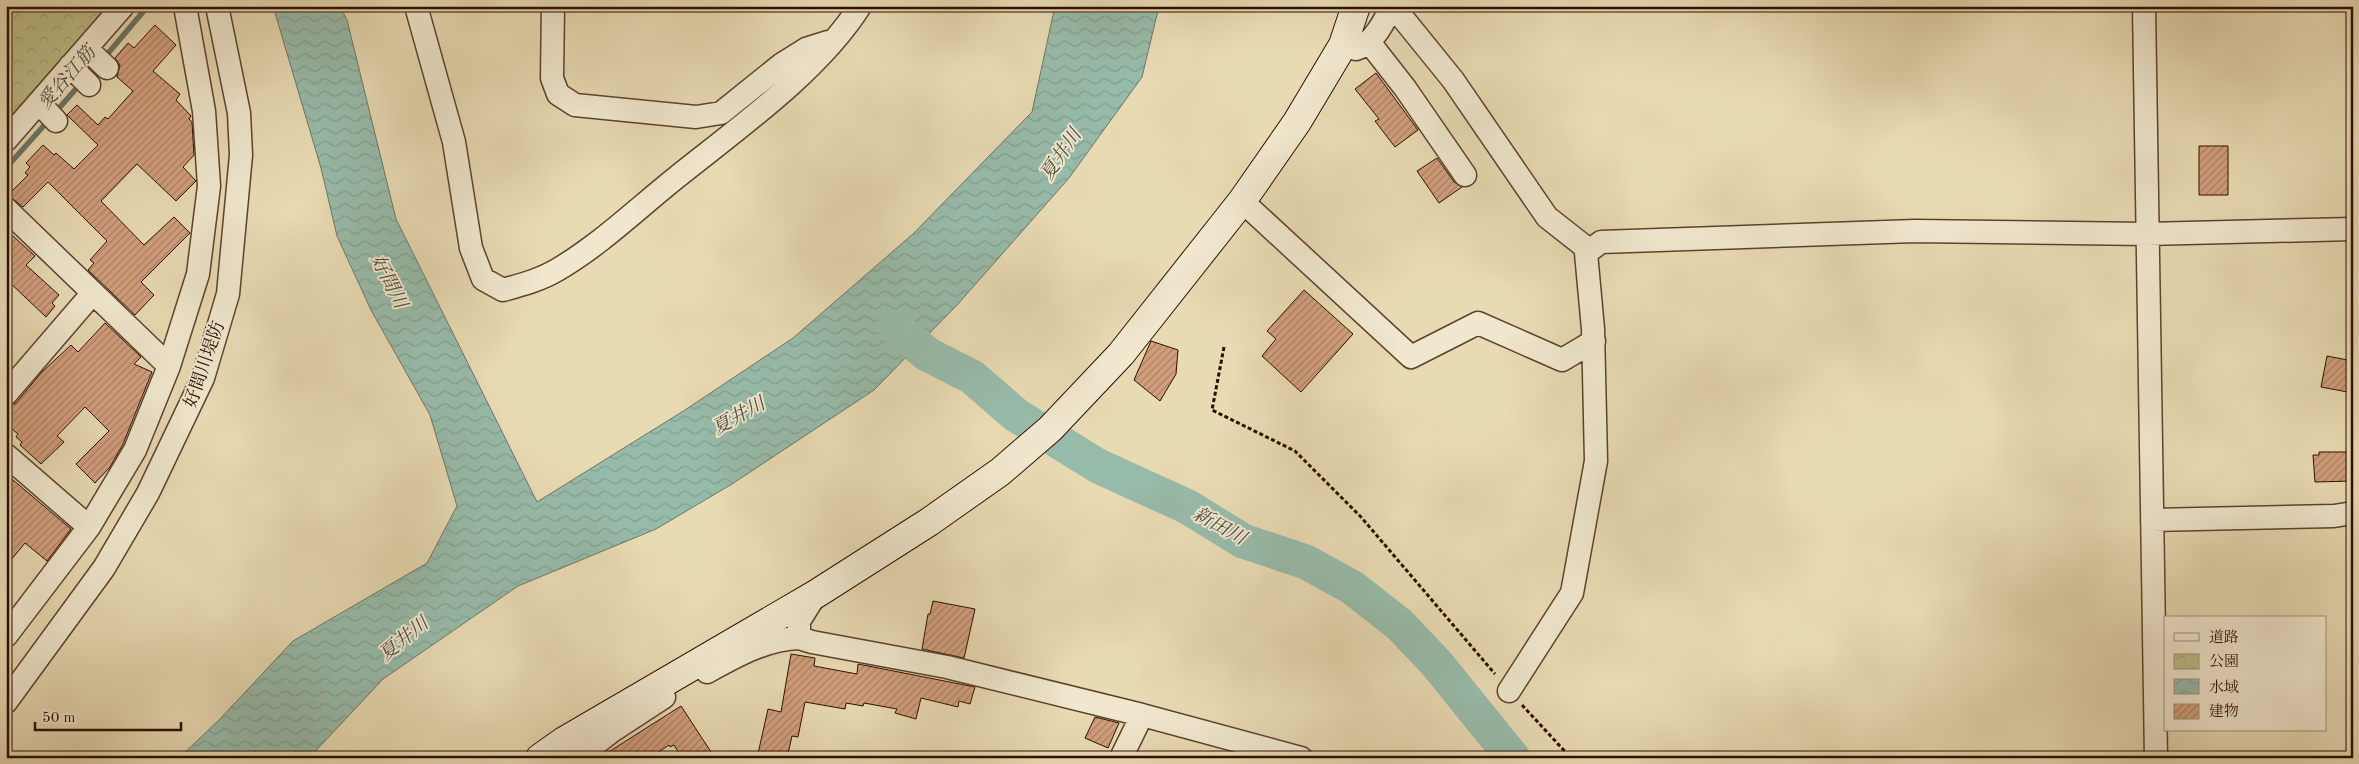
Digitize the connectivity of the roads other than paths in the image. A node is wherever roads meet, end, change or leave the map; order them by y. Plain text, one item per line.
1 (123, 6) edge
2 (185, 6) edge
3 (217, 6) edge
4 (416, 6) edge
5 (554, 6) edge
6 (860, 6) edge
7 (1356, 6) edge
8 (1392, 6) edge
9 (2144, 6) edge
10 (832, 41) junction
11 (1369, 42) junction
12 (87, 49) junction
13 (1338, 53) junction
14 (70, 66) junction
15 (107, 68) dead end
16 (89, 85) dead end
17 (39, 103) junction
18 (56, 121) dead end
19 (6, 140) edge
20 (1465, 175) dead end
21 (1242, 201) junction
22 (6, 210) edge
23 (2353, 229) edge
24 (2147, 234) junction
25 (1589, 250) junction
26 (92, 294) junction
27 (1594, 341) junction
28 (168, 366) junction
29 (6, 394) edge
30 (6, 455) edge
31 (2353, 513) edge
32 (2152, 520) junction
33 (89, 527) junction
34 (816, 594) junction
35 (6, 636) edge
36 (799, 638) junction
37 (1509, 691) road end
38 (6, 702) edge
39 (1142, 715) junction
40 (1243, 751) edge
41 (540, 758) edge
42 (577, 758) edge
43 (1121, 758) edge
44 (1302, 758) edge
45 (2156, 758) edge

1 - 12 street
2 - 28 street
3 - 38 street, 好間川堤防
4 - 10 street
5 - 10 street
6 - 10 street
7 - 13 street
8 - 11 street
8 - 25 street
9 - 24 street
11 - 13 street
11 - 20 street
12 - 14 street
12 - 15 street
13 - 21 street
14 - 16 street
14 - 17 street
17 - 18 street
17 - 19 street
21 - 27 street
21 - 34 street
22 - 26 street
23 - 24 street
24 - 25 street
24 - 32 street
25 - 27 street
26 - 28 street
26 - 29 street
27 - 37 street
28 - 33 street
30 - 33 street
31 - 32 street
32 - 45 street
33 - 35 street
34 - 36 street
34 - 41 street
36 - 39 street
36 - 42 street
39 - 40 street
39 - 43 street
40 - 44 street

